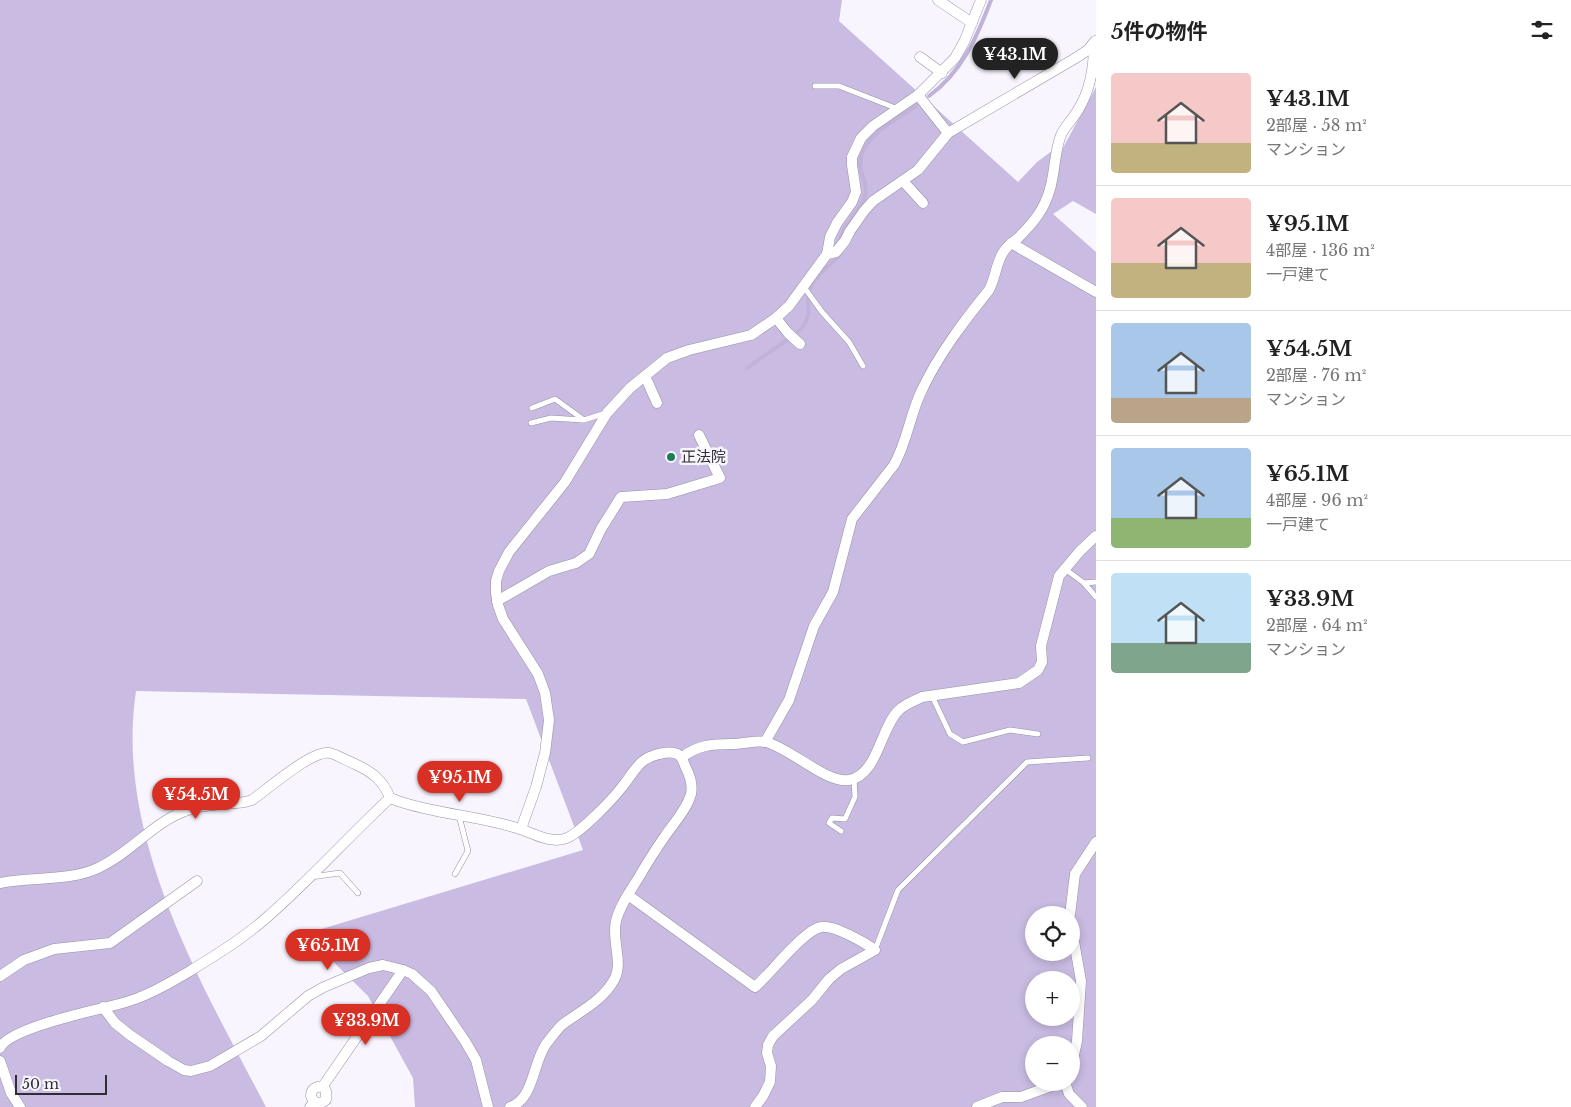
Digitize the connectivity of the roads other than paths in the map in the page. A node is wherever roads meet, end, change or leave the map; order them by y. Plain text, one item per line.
1 (938, 0) edge
2 (981, 0) edge
3 (972, 23) junction
4 (1095, 47) edge
5 (920, 57) dead end
6 (942, 73) junction
7 (815, 86) dead end
8 (918, 95) junction
9 (898, 110) junction
10 (948, 133) junction
11 (903, 181) junction
12 (923, 203) dead end
13 (1012, 243) junction
14 (827, 254) junction
15 (805, 289) junction
16 (1096, 292) edge
17 (776, 318) junction
18 (800, 344) dead end
19 (863, 366) dead end
20 (645, 376) junction
21 (657, 403) dead end
22 (532, 408) dead end
23 (606, 413) junction
24 (584, 420) junction
25 (532, 423) dead end
26 (699, 435) dead end
27 (1096, 536) edge
28 (1065, 569) junction
29 (1096, 582) edge
30 (1084, 583) junction
31 (1096, 597) edge
32 (498, 601) junction
33 (932, 695) junction
34 (1038, 734) dead end
35 (765, 742) junction
36 (682, 757) junction
37 (1088, 758) dead end
38 (854, 778) junction
39 (390, 798) junction
40 (459, 815) junction
41 (521, 829) junction
42 (841, 830) dead end
43 (1096, 842) edge
44 (455, 874) dead end
45 (308, 878) junction
46 (0, 882) edge
47 (198, 882) dead end
48 (358, 893) dead end
49 (628, 895) junction
50 (1071, 906) edge
51 (875, 950) junction
52 (1077, 961) edge
53 (403, 970) junction
54 (0, 976) edge
55 (103, 1007) junction
56 (1077, 1036) edge
57 (0, 1048) edge
58 (0, 1061) edge
59 (1038, 1091) edge
60 (1068, 1091) edge
61 (312, 1104) edge
62 (514, 1106) edge
63 (20, 1107) edge
64 (488, 1107) edge
65 (755, 1107) edge
66 (977, 1107) edge
67 (1082, 1107) edge

1 - 3 street
2 - 3 street
3 - 6 street
4 - 10 street
4 - 13 street
5 - 6 street
6 - 8 street
7 - 9 lane
8 - 9 street
8 - 10 street
9 - 14 street
10 - 11 street
11 - 12 street
11 - 14 street
13 - 16 street
13 - 35 street
14 - 15 street
15 - 17 street
15 - 19 lane
17 - 18 street
17 - 20 street
20 - 21 street
20 - 23 street
22 - 24 lane
23 - 24 lane
23 - 32 street
24 - 25 lane
26 - 32 street
27 - 28 street
28 - 30 lane
28 - 33 street
29 - 30 lane
30 - 31 lane
32 - 41 street
33 - 34 lane
33 - 38 street
35 - 36 street
35 - 38 street
36 - 41 street
36 - 49 street
37 - 51 lane
38 - 42 lane
39 - 40 street
39 - 45 street
39 - 46 street
40 - 41 street
40 - 44 lane
43 - 50 street
45 - 48 lane
45 - 55 street
47 - 54 street
49 - 51 street
49 - 62 street
51 - 65 street
52 - 56 street
53 - 55 street
53 - 61 street
53 - 64 street
55 - 57 street
58 - 63 street
59 - 66 street
60 - 67 street

